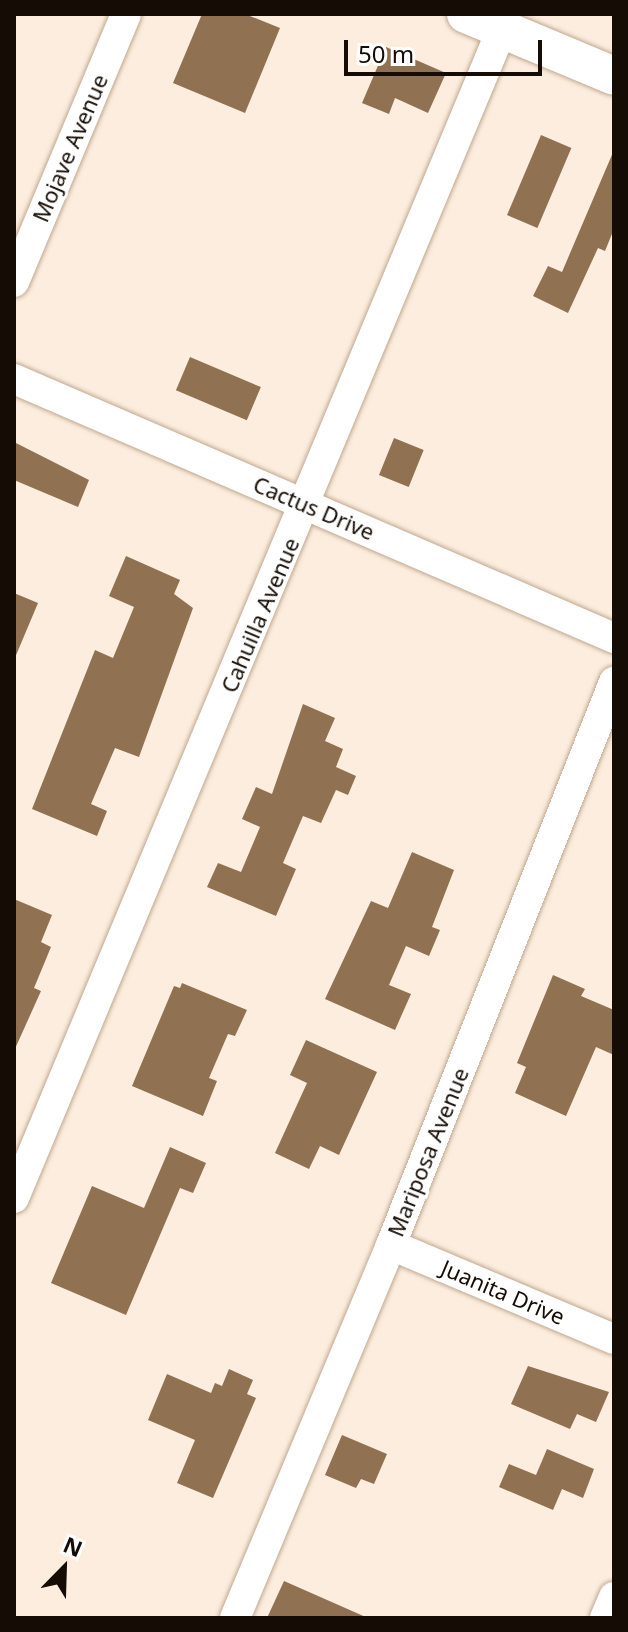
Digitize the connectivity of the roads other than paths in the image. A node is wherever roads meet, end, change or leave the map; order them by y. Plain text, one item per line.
1 (126, 14) edge
2 (466, 14) edge
3 (502, 29) junction
4 (614, 76) edge
5 (14, 282) edge
6 (14, 379) edge
7 (305, 504) junction
8 (614, 638) edge
9 (614, 682) edge
10 (14, 1198) edge
11 (391, 1245) junction
12 (614, 1339) edge
13 (614, 1597) edge
14 (235, 1618) edge
15 (605, 1618) edge

1 - 5 street, Mojave Avenue
2 - 3 main road
3 - 4 main road
3 - 7 street, Cahuilla Avenue
6 - 7 street, Cactus Drive
7 - 8 street, Cactus Drive
7 - 10 street, Cahuilla Avenue
9 - 11 street, Mariposa Avenue
11 - 12 street, Juanita Drive
11 - 14 street, Mariposa Avenue
13 - 15 street

